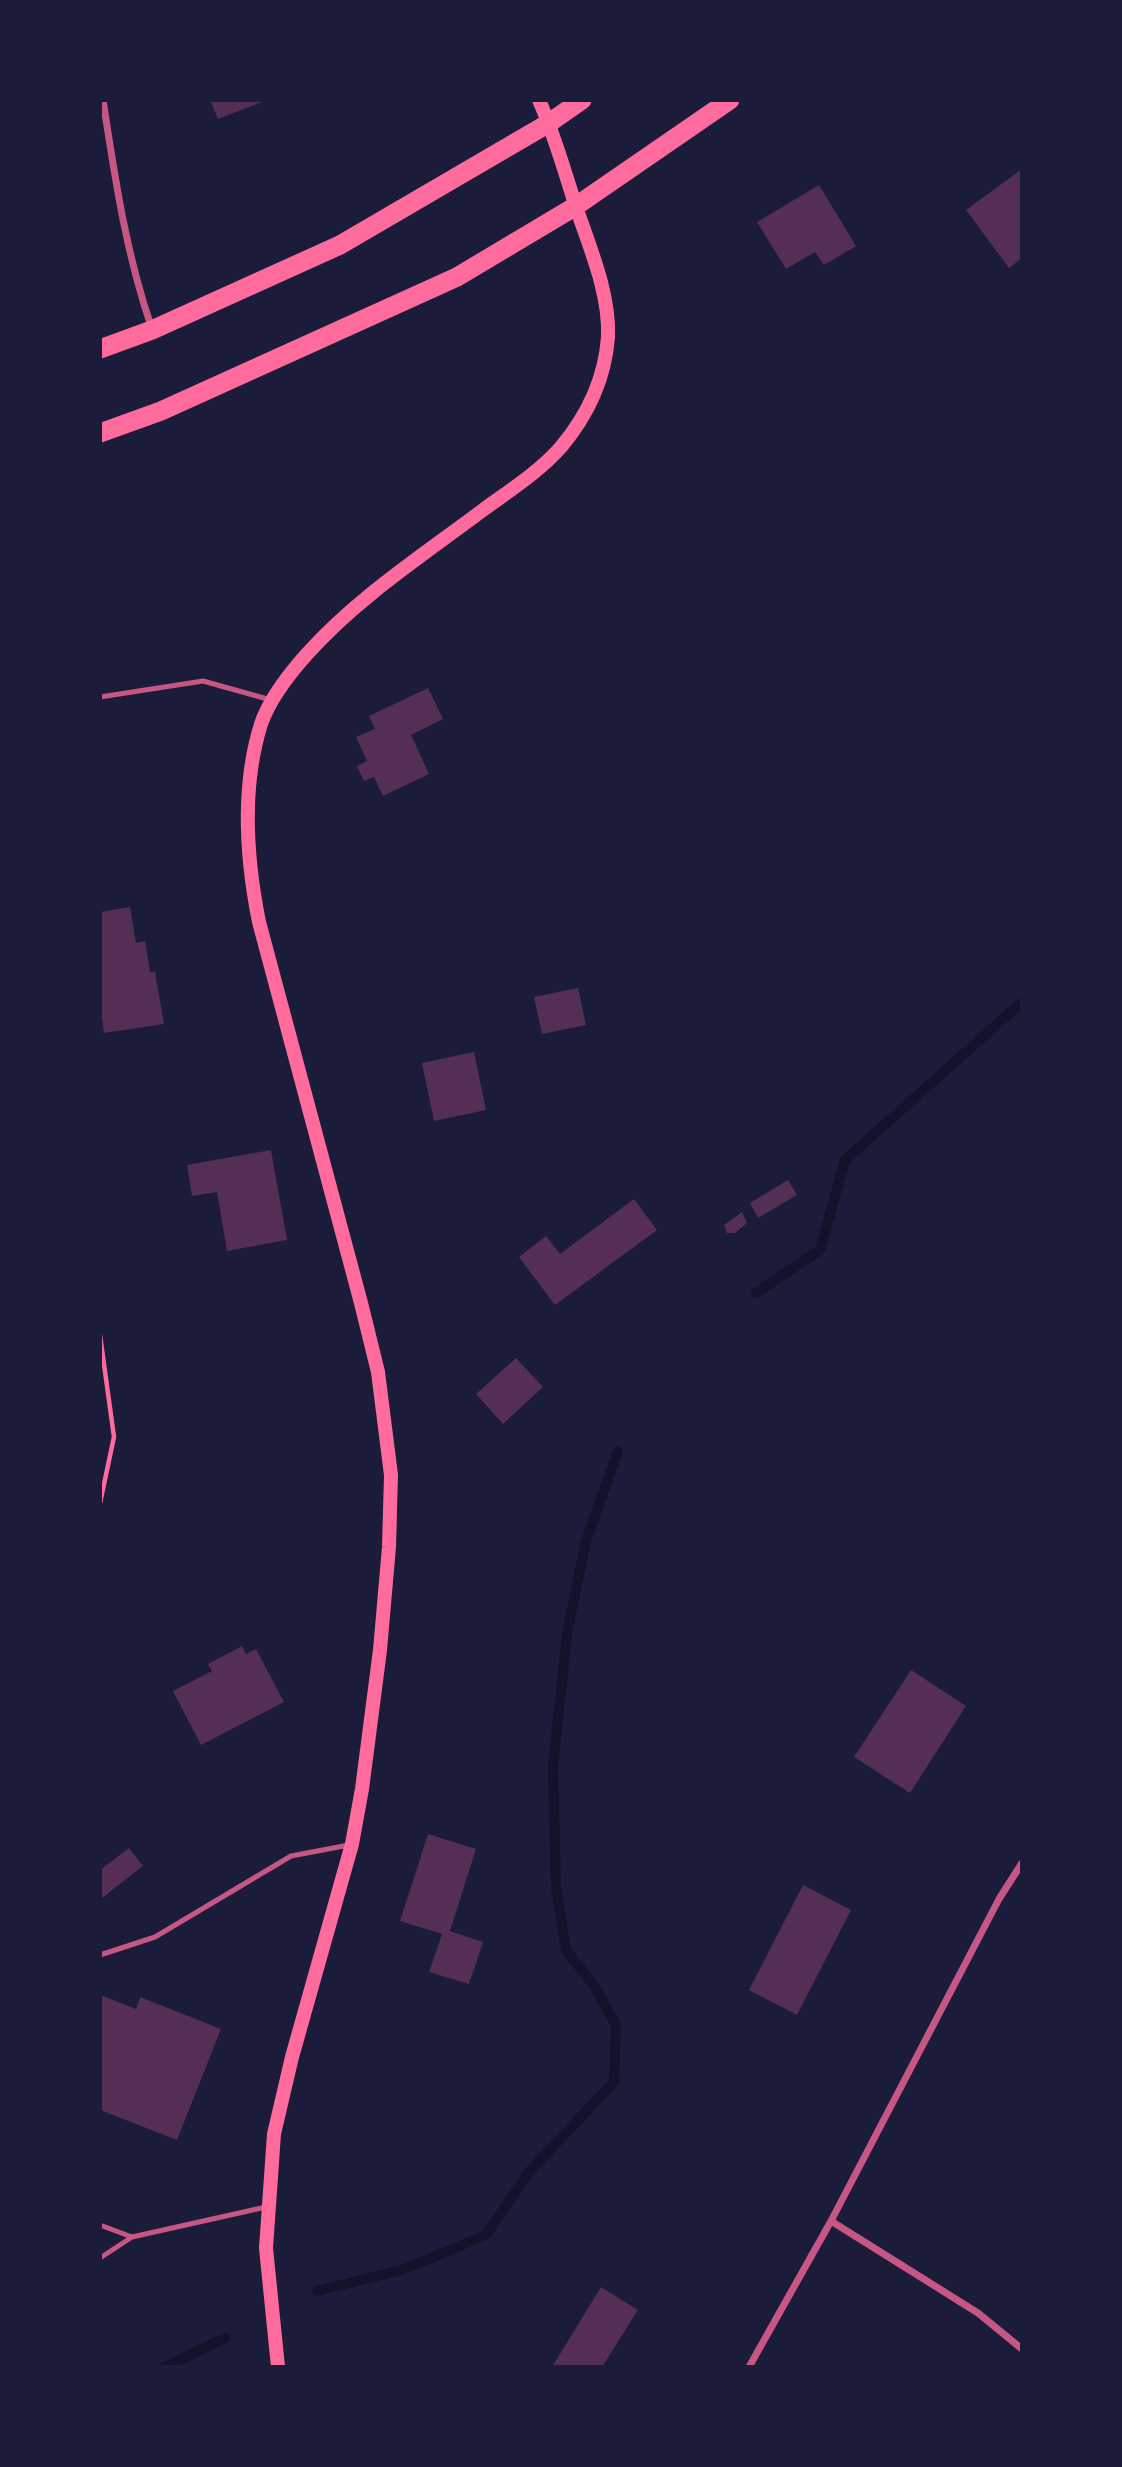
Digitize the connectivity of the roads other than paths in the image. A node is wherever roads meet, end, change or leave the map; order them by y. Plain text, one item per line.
1 (103, 100) edge
2 (539, 100) edge
3 (582, 100) edge
4 (730, 100) edge
5 (549, 123) junction
6 (576, 206) junction
7 (152, 330) junction
8 (100, 349) edge
9 (100, 433) edge
10 (100, 697) edge
11 (272, 700) junction
12 (352, 1844) junction
13 (1022, 1863) edge
14 (100, 1955) edge
15 (268, 2206) junction
16 (831, 2221) junction
17 (100, 2225) edge
18 (132, 2237) junction
19 (100, 2258) edge
20 (1022, 2349) edge
21 (278, 2367) edge
22 (749, 2367) edge

1 - 7 street
2 - 5 main road
3 - 5 highway
4 - 6 highway
5 - 6 main road
5 - 7 highway
6 - 9 highway
6 - 11 main road
7 - 8 highway
10 - 11 lane
11 - 12 main road
12 - 14 lane
12 - 15 main road
13 - 16 street
15 - 18 lane
15 - 21 main road
16 - 20 street
16 - 22 street
17 - 18 lane
18 - 19 lane

